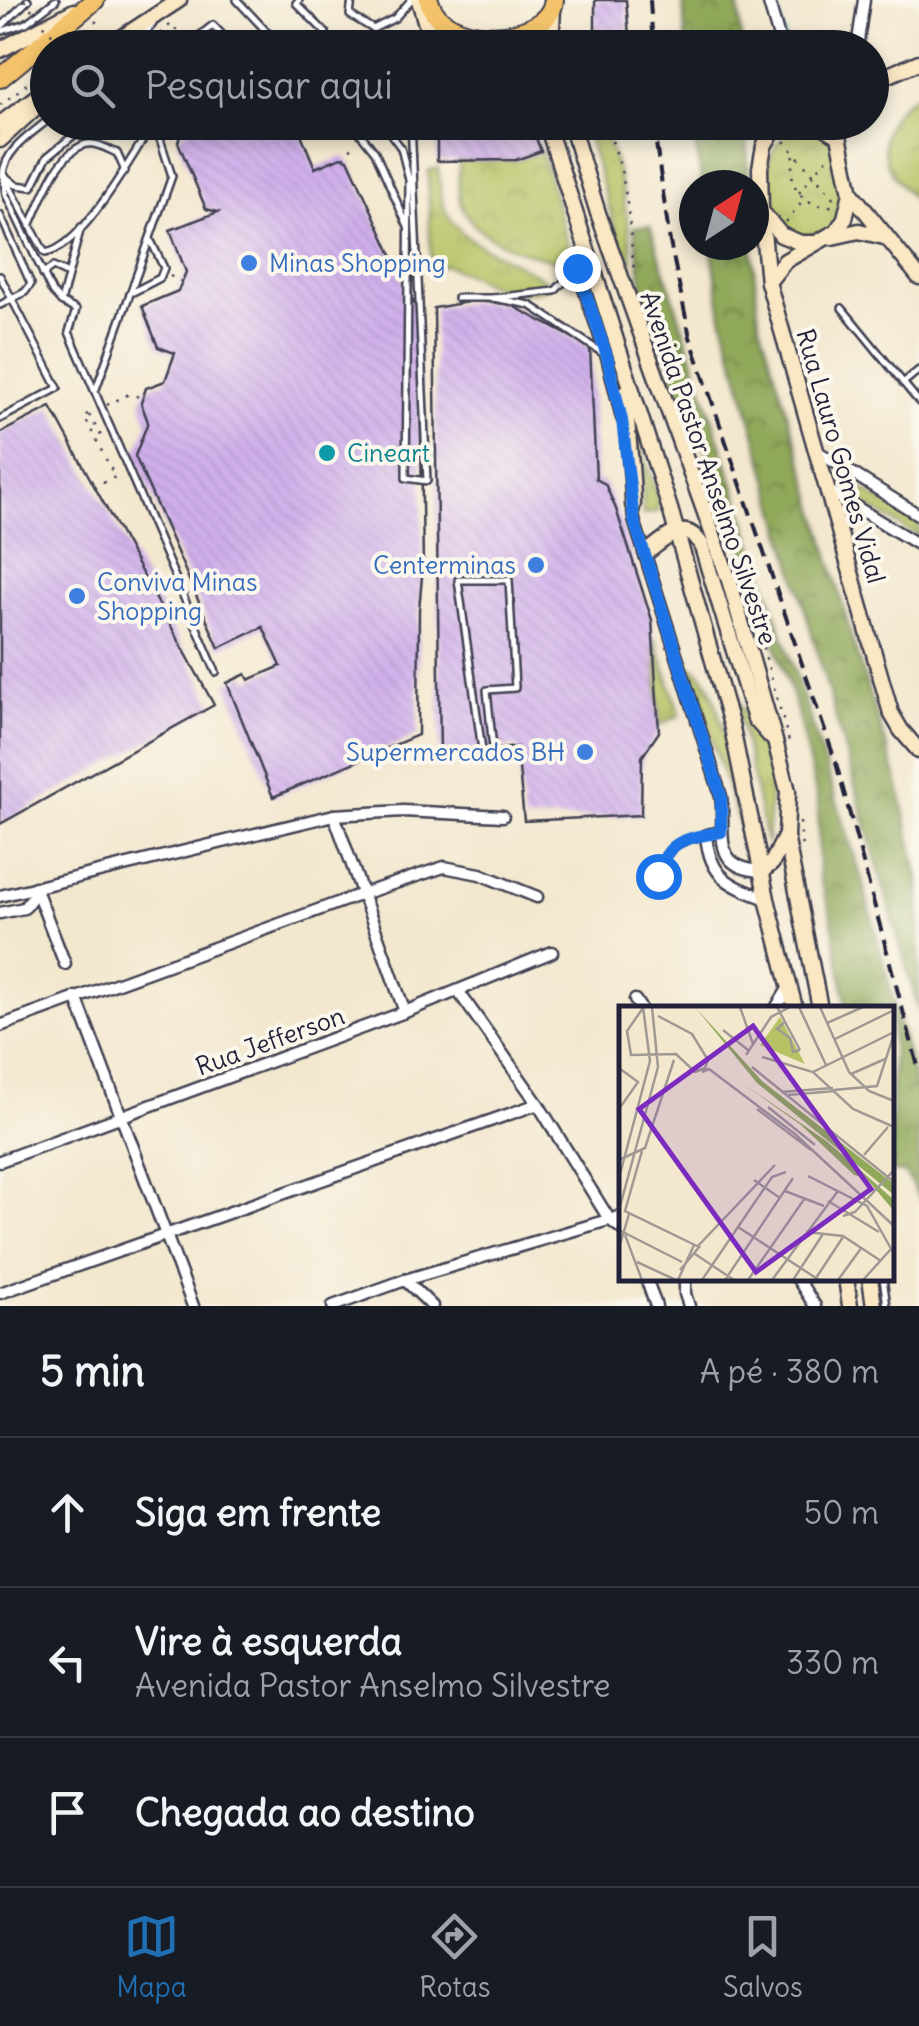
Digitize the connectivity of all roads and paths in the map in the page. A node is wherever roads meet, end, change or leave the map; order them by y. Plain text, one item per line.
1 (26, 0) edge
2 (56, 0) edge
3 (237, 0) edge
4 (299, 0) edge
5 (352, 0) edge
6 (411, 0) edge
7 (420, 0) edge
8 (429, 0) edge
9 (768, 0) edge
10 (864, 0) edge
11 (93, 2) edge
12 (173, 4) edge
13 (554, 4) edge
14 (0, 30) edge
15 (34, 30) edge
16 (49, 30) edge
17 (59, 30) edge
18 (96, 30) edge
19 (133, 30) edge
20 (148, 30) edge
21 (265, 30) edge
22 (322, 30) edge
23 (428, 30) edge
24 (455, 30) edge
25 (529, 30) edge
26 (552, 30) edge
27 (777, 30) edge
28 (860, 30) edge
29 (30, 32) edge
30 (0, 50) edge
31 (30, 53) edge
32 (919, 62) edge
33 (889, 75) edge
34 (0, 78) edge
35 (30, 82) edge
36 (30, 104) edge
37 (0, 106) edge
38 (30, 110) edge
39 (0, 124) edge
40 (30, 135) edge
41 (0, 140) edge
42 (67, 140) edge
43 (143, 140) edge
44 (160, 140) edge
45 (358, 140) edge
46 (367, 140) edge
47 (396, 140) edge
48 (412, 140) edge
49 (551, 140) edge
50 (576, 140) edge
51 (773, 140) edge
52 (785, 140) edge
53 (843, 140) edge
54 (833, 152) dead end
55 (794, 154) junction
56 (344, 158) dead end
57 (762, 170) edge
58 (125, 171) junction
59 (3, 174) junction
60 (814, 174) junction
61 (851, 193) junction
62 (798, 194) junction
63 (804, 200) junction
64 (840, 205) dead end
65 (829, 207) dead end
66 (0, 214) edge
67 (769, 221) edge
68 (784, 224) dead end
69 (30, 226) junction
70 (81, 226) junction
71 (409, 229) junction
72 (884, 237) junction
73 (150, 238) junction
74 (820, 240) junction
75 (584, 247) junction
76 (44, 253) junction
77 (766, 260) edge
78 (53, 267) junction
79 (577, 268) junction
80 (162, 273) junction
81 (43, 274) junction
82 (68, 274) junction
83 (0, 276) edge
84 (919, 277) edge
85 (182, 282) dead end
86 (768, 282) junction
87 (130, 293) junction
88 (458, 298) dead end
89 (492, 298) junction
90 (12, 299) junction
91 (60, 302) junction
92 (0, 305) edge
93 (842, 308) dead end
94 (607, 356) junction
95 (919, 370) edge
96 (626, 378) junction
97 (903, 383) junction
98 (95, 392) junction
99 (142, 398) dead end
100 (919, 402) edge
101 (102, 407) junction
102 (88, 414) junction
103 (105, 415) junction
104 (0, 419) edge
105 (815, 450) junction
106 (95, 487) dead end
107 (827, 490) junction
108 (632, 505) junction
109 (919, 514) edge
110 (676, 531) junction
111 (919, 545) edge
112 (646, 553) junction
113 (216, 672) dead end
114 (775, 741) junction
115 (493, 749) dead end
116 (482, 750) dead end
117 (919, 750) edge
118 (334, 816) junction
119 (503, 816) dead end
120 (721, 832) junction
121 (706, 835) junction
122 (786, 836) junction
123 (762, 872) junction
124 (658, 876) dead end
125 (35, 890) junction
126 (362, 894) junction
127 (0, 896) edge
128 (536, 897) dead end
129 (767, 900) junction
130 (0, 913) edge
131 (552, 952) dead end
132 (65, 964) dead end
133 (790, 985) junction
134 (458, 991) junction
135 (76, 997) junction
136 (777, 1006) edge
137 (795, 1006) edge
138 (820, 1006) edge
139 (405, 1012) junction
140 (0, 1026) edge
141 (538, 1104) junction
142 (124, 1117) junction
143 (0, 1161) edge
144 (619, 1217) edge
145 (609, 1219) junction
146 (619, 1227) edge
147 (166, 1233) junction
148 (405, 1280) junction
149 (647, 1281) edge
150 (685, 1281) edge
151 (798, 1281) edge
152 (846, 1281) edge
153 (870, 1281) edge
154 (884, 1281) edge
155 (0, 1293) edge
156 (193, 1306) edge
157 (333, 1306) edge
158 (432, 1306) edge
159 (656, 1306) edge
160 (689, 1306) edge
161 (815, 1306) edge
162 (850, 1306) edge
163 (874, 1306) edge
164 (888, 1306) edge

1 - 14 lane
1 - 16 path, bridge
2 - 14 lane
3 - 21 lane
4 - 22 lane
5 - 6 lane
7 - 23 main road
8 - 24 highway
9 - 27 street
10 - 28 street
11 - 15 main road
11 - 17 highway
11 - 18 path
12 - 19 main road
12 - 20 lane
13 - 25 highway
13 - 26 main road
29 - 30 main road
31 - 34 highway
32 - 33 main road
35 - 37 path
36 - 39 main road
38 - 41 main road
40 - 59 lane
42 - 59 lane
43 - 58 lane
44 - 73 lane
45 - 56 path
46 - 71 lane
47 - 71 lane
48 - 71 lane
49 - 75 main road, Avenida Pastor Anselmo Silvestre
50 - 114 main road, Avenida Pastor Anselmo Silvestre
51 - 57 main road, Rua Lauro Gomes Vidal
52 - 55 path
53 - 61 main road
54 - 60 path
55 - 60 path
55 - 62 path
58 - 69 lane
58 - 70 lane
59 - 69 lane
59 - 81 lane
60 - 62 path
60 - 64 path
61 - 72 main road
61 - 74 main road
62 - 63 path
63 - 65 path
63 - 68 path
66 - 90 lane
67 - 74 main road
69 - 76 lane
70 - 76 lane
70 - 82 lane
72 - 74 main road
72 - 84 main road
73 - 80 lane
73 - 87 lane
74 - 86 main road
75 - 79 street
75 - 96 main road, Avenida Pastor Anselmo Silvestre
76 - 78 lane
77 - 86 main road, Rua Lauro Gomes Vidal
78 - 81 lane
78 - 82 lane
79 - 89 lane
79 - 94 street
80 - 85 path
80 - 87 lane
81 - 91 lane
82 - 91 lane
83 - 90 lane
86 - 105 main road, Rua Lauro Gomes Vidal
87 - 98 lane
88 - 89 lane
89 - 94 lane
90 - 92 lane
90 - 104 lane
91 - 98 lane
93 - 97 lane
94 - 108 street
95 - 97 lane
96 - 108 main road
96 - 110 main road, Avenida Pastor Anselmo Silvestre
97 - 100 lane
98 - 101 lane
99 - 101 path
101 - 102 path
101 - 103 lane
102 - 103 path
102 - 106 path
103 - 113 lane
105 - 107 main road, Rua Lauro Gomes Vidal
105 - 109 street
107 - 111 street
107 - 117 main road, Rua Lauro Gomes Vidal
108 - 112 street
110 - 112 main road
110 - 114 main road
110 - 123 main road, Avenida Pastor Anselmo Silvestre
112 - 120 street
114 - 122 main road, Avenida Pastor Anselmo Silvestre
115 - 116 lane
118 - 119 street
118 - 125 street
118 - 126 street
120 - 121 street
120 - 123 street
121 - 124 lane
121 - 129 street
122 - 123 main road
122 - 138 main road, Avenida Pastor Anselmo Silvestre
123 - 129 main road, Avenida Pastor Anselmo Silvestre
125 - 127 street
125 - 130 street
125 - 132 street
126 - 128 street
126 - 135 street
126 - 139 street
129 - 133 main road, Avenida Pastor Anselmo Silvestre
131 - 134 street, Rua Jefferson
133 - 136 street
133 - 137 main road, Avenida Pastor Anselmo Silvestre
134 - 139 street, Rua Jefferson
134 - 141 street
135 - 140 street
135 - 142 street
139 - 142 street, Rua Jefferson
141 - 145 street
141 - 147 street
142 - 143 street, Rua Jefferson
142 - 147 street
144 - 145 street
145 - 146 street
145 - 148 street
147 - 155 street
147 - 156 street
148 - 157 street
148 - 158 street
149 - 159 street
150 - 160 street
151 - 161 street
152 - 162 main road
153 - 163 main road
154 - 164 lane

